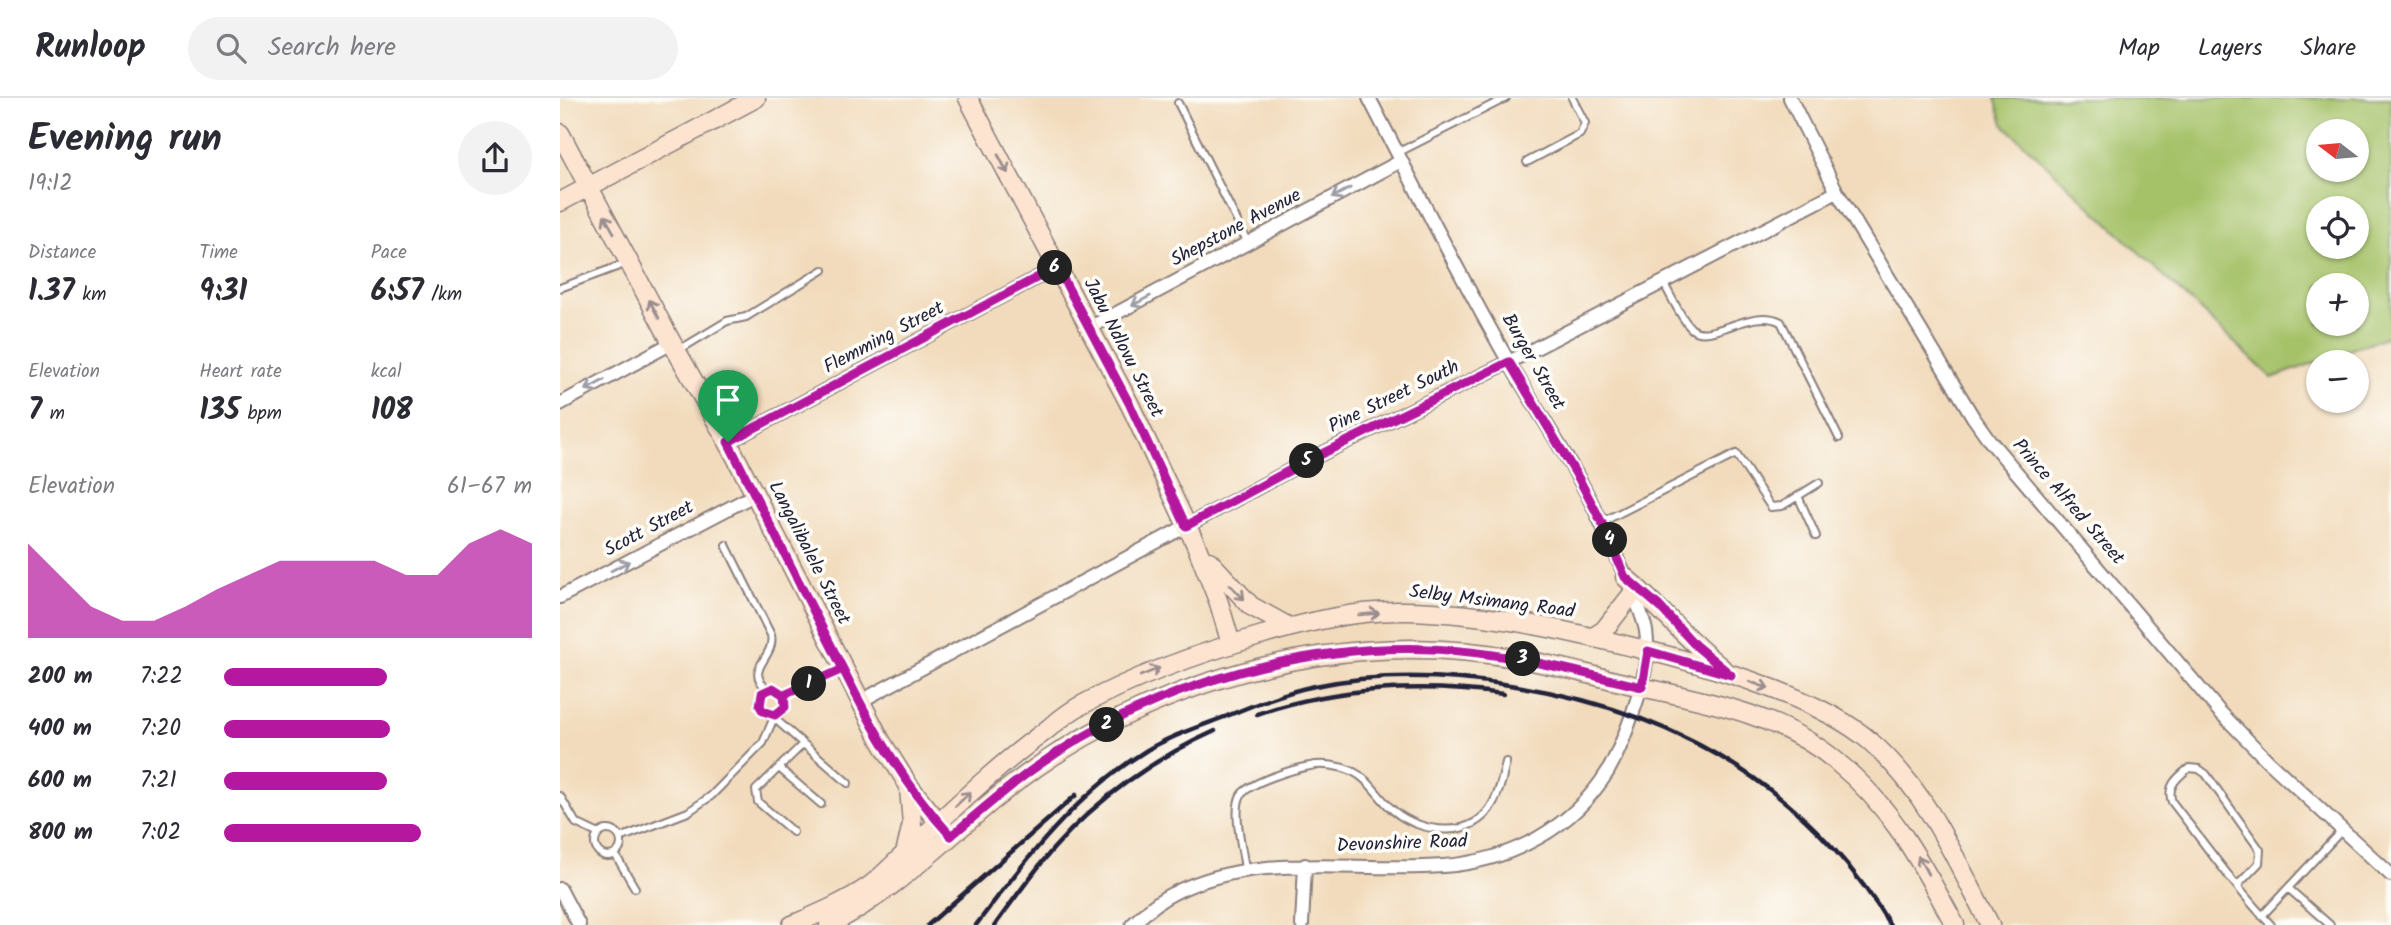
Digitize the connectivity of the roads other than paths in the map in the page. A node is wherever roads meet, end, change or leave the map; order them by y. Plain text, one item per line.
1 (756, 98) edge
2 (968, 98) edge
3 (1369, 98) edge
4 (1506, 98) edge
5 (1572, 98) edge
6 (1790, 98) edge
7 (1178, 103) dead end
8 (560, 133) edge
9 (1399, 157) junction
10 (1527, 162) dead end
11 (589, 187) junction
12 (1837, 192) junction
13 (560, 202) edge
14 (1248, 243) junction
15 (629, 262) junction
16 (1057, 267) junction
17 (823, 270) dead end
18 (1663, 282) junction
19 (560, 288) edge
20 (1089, 328) junction
21 (675, 347) junction
22 (1509, 362) junction
23 (560, 404) edge
24 (1839, 438) dead end
25 (728, 442) junction
26 (1819, 483) dead end
27 (756, 494) junction
28 (1798, 496) junction
29 (1602, 523) junction
30 (1186, 526) junction
31 (1816, 536) dead end
32 (726, 545) dead end
33 (1196, 545) junction
34 (1625, 577) junction
35 (1633, 593) junction
36 (560, 597) edge
37 (1289, 627) junction
38 (1593, 637) junction
39 (1231, 643) junction
40 (1648, 651) junction
41 (843, 669) junction
42 (1731, 675) junction
43 (1642, 687) junction
44 (767, 690) junction
45 (784, 695) junction
46 (859, 702) junction
47 (774, 717) junction
48 (803, 744) junction
49 (1506, 762) dead end
50 (779, 768) junction
51 (848, 783) dead end
52 (909, 786) junction
53 (560, 796) edge
54 (821, 804) dead end
55 (938, 822) junction
56 (2342, 830) junction
57 (793, 832) dead end
58 (599, 834) junction
59 (951, 836) junction
60 (620, 838) junction
61 (905, 853) junction
62 (615, 854) junction
63 (1305, 865) junction
64 (1245, 869) junction
65 (2391, 875) edge
66 (2237, 886) junction
67 (635, 888) dead end
68 (2288, 888) junction
69 (560, 889) edge
70 (2262, 915) junction
71 (579, 925) edge
72 (792, 925) edge
73 (829, 925) edge
74 (1132, 925) edge
75 (1302, 925) edge
76 (1955, 925) edge
77 (1990, 925) edge
78 (2271, 925) edge
79 (2330, 925) edge

1 - 11 main road
2 -> 16 main road, Jabu Ndlovu Street
3 - 9 street, Burger Street
4 - 9 lane
5 - 10 lane
6 - 12 street, Prince Alfred Street
7 - 14 lane
8 - 11 main road, Langalibalele Street
9 -> 14 street, Shepstone Avenue
9 - 22 street, Burger Street
11 - 13 main road
15 -> 11 main road, Langalibalele Street
12 - 18 street, Pine Street South
12 - 56 street, Prince Alfred Street
14 -> 20 street, Shepstone Avenue
15 - 19 lane
21 -> 15 main road, Langalibalele Street
16 - 20 main road, Jabu Ndlovu Street
16 - 25 street, Flemming Street
17 - 21 lane
18 - 22 street, Pine Street South
18 - 24 lane
20 - 30 main road, Jabu Ndlovu Street
21 -> 23 street
21 - 25 main road, Langalibalele Street
22 - 29 street, Burger Street
22 - 30 street, Pine Street South
25 - 27 main road, Langalibalele Street
26 - 28 lane
36 -> 27 street, Scott Street
27 - 41 main road, Langalibalele Street
28 - 29 lane
28 - 31 lane
29 - 34 street, Burger Street
30 - 33 main road, Jabu Ndlovu Street
30 - 46 street, Pine Street South
32 - 44 lane
33 -> 37 main road, Jabu Ndlovu Street
33 - 39 main road, Jabu Ndlovu Street
34 - 35 street, Burger Street
34 - 42 main road
35 - 38 main road
35 - 40 street, Burger Street
37 -> 38 main road, Selby Msimang Road
37 - 39 main road, Selby Msimang Road
38 - 40 main road, Selby Msimang Road
55 -> 39 main road, Selby Msimang Road
40 - 42 main road, Selby Msimang Road
40 - 43 street, Devonshire Road
41 - 45 lane
41 - 46 main road, Langalibalele Street
42 -> 77 main road, Selby Msimang Road
43 - 59 main road
43 - 63 street, Devonshire Road
76 -> 43 main road
44 - 45 lane
44 - 47 lane
45 - 47 lane
46 - 52 main road, Langalibalele Street
47 - 48 lane
47 - 60 lane
48 - 50 lane
48 - 51 lane
49 - 64 lane
50 - 54 lane
50 - 57 lane
52 - 55 main road, Langalibalele Street
52 - 61 main road
53 - 58 lane
55 - 59 main road, Langalibalele Street
55 - 61 main road, Selby Msimang Road
56 - 65 street, Prince Alfred Street
56 - 68 lane
58 - 60 lane
58 - 62 lane
59 - 73 main road
60 - 62 lane
61 - 72 main road, Selby Msimang Road
62 - 67 lane
63 - 64 street, Devonshire Road
63 - 75 street
64 - 74 street, Devonshire Road
66 - 66 lane
66 - 70 lane
68 - 70 lane
68 - 79 lane
69 - 71 street
70 - 78 lane

